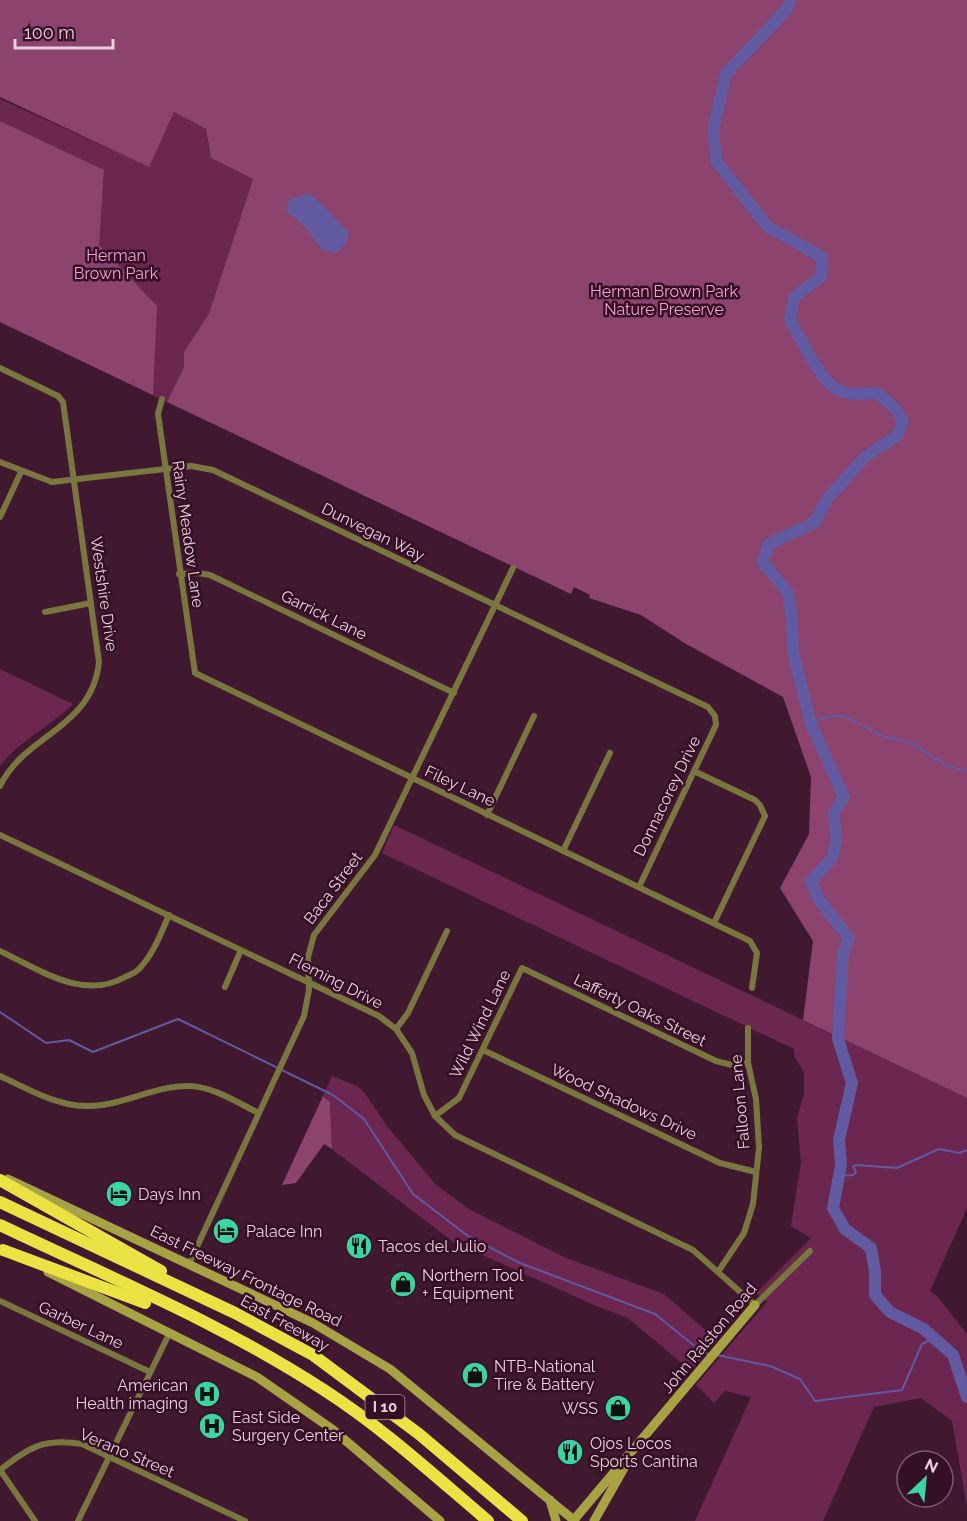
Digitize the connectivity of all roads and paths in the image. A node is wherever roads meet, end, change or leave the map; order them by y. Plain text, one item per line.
1 (0, 368) edge
2 (162, 399) dead end
3 (0, 462) edge
4 (165, 468) junction
5 (21, 472) junction
6 (75, 481) junction
7 (0, 517) edge
8 (513, 568) dead end
9 (179, 574) junction
10 (91, 603) junction
11 (496, 605) junction
12 (45, 612) dead end
13 (195, 673) joint
14 (454, 693) junction
15 (534, 716) dead end
16 (715, 716) joint
17 (610, 753) dead end
18 (694, 771) junction
19 (412, 779) junction
20 (0, 786) edge
21 (487, 814) junction
22 (0, 835) edge
23 (563, 850) junction
24 (639, 887) junction
25 (170, 915) junction
26 (714, 923) junction
27 (447, 932) dead end
28 (241, 950) junction
29 (0, 951) edge
30 (522, 968) joint
31 (308, 980) junction
32 (225, 987) dead end
33 (752, 988) dead end
34 (748, 1028) dead end
35 (396, 1029) junction
36 (483, 1050) junction
37 (748, 1063) junction
38 (0, 1076) edge
39 (259, 1113) junction
40 (435, 1116) junction
41 (756, 1172) junction
42 (0, 1175) edge
43 (0, 1180) edge
44 (0, 1202) edge
45 (0, 1225) edge
46 (1, 1249) edge
47 (810, 1251) dead end
48 (189, 1264) junction
49 (718, 1272) junction
50 (0, 1301) edge
51 (755, 1305) junction
52 (235, 1313) junction
53 (218, 1331) junction
54 (170, 1332) junction
55 (150, 1372) junction
56 (636, 1448) junction
57 (109, 1457) junction
58 (0, 1470) edge
59 (550, 1500) junction
60 (35, 1521) edge
61 (78, 1521) edge
62 (244, 1521) edge
63 (440, 1521) edge
64 (488, 1521) edge
65 (522, 1521) edge
66 (556, 1521) edge
67 (574, 1521) edge
68 (594, 1521) edge

1 - 6 street, Westshire Drive
2 - 4 street, Rainy Meadow Lane
3 - 5 street, Dunvegan Way
4 - 6 street, Dunvegan Way
4 - 9 street, Rainy Meadow Lane
4 - 11 street, Dunvegan Way
5 - 6 street, Dunvegan Way
5 - 7 street
6 - 10 street, Westshire Drive
8 - 11 street, Baca Street
9 - 13 street, Rainy Meadow Lane
9 - 14 street, Garrick Lane
10 - 12 street
10 - 20 street, Westshire Drive
11 - 14 street, Baca Street
11 - 16 street, Dunvegan Way
13 - 19 street, Filey Lane
14 - 19 street, Baca Street
15 - 21 street
16 - 18 street, Donnacorey Drive
17 - 23 street
18 - 24 street, Donnacorey Drive
18 - 26 street
19 - 21 street, Filey Lane
19 - 31 street, Baca Street
21 - 23 street, Filey Lane
22 - 25 street, Fleming Drive
23 - 24 street, Filey Lane
24 - 26 street, Filey Lane
25 - 28 street, Fleming Drive
25 - 29 street
26 - 33 street, Filey Lane
27 - 35 street
28 - 31 street, Fleming Drive
28 - 32 street
30 - 36 street, Wild Wind Lane
30 - 37 street, Lafferty Oaks Street
31 - 35 street, Fleming Drive
31 - 39 street, Baca Street
34 - 37 street, Falloon Lane
35 - 40 street, Fleming Drive
36 - 40 street, Wild Wind Lane
36 - 41 street, Wood Shadows Drive
37 - 41 street, Falloon Lane
38 - 39 street
39 - 48 street, Baca Street
40 - 49 street, Fleming Drive
41 - 49 street, Falloon Lane
42 - 48 main road, East Freeway Frontage Road
43 - 52 highway
44 - 52 highway, East Freeway / I 10
45 - 53 highway, I 10
46 - 53 highway
46 - 54 main road
47 - 51 street, John Ralston Road
48 - 59 main road, East Freeway Frontage Road
49 - 51 street, Fleming Drive
50 - 55 street, Garber Lane
51 - 56 main road, John Ralston Road
52 - 65 highway, East Freeway / I 10
53 - 64 highway, I 10
54 - 55 street
54 - 63 main road
55 - 57 street
56 - 67 main road, John Ralston Road
56 - 68 main road, John Ralston Road
57 - 58 street, Verano Street
57 - 61 street
57 - 62 street, Verano Street
58 - 60 street
59 - 66 main road
59 - 67 main road, East Freeway Frontage Road

